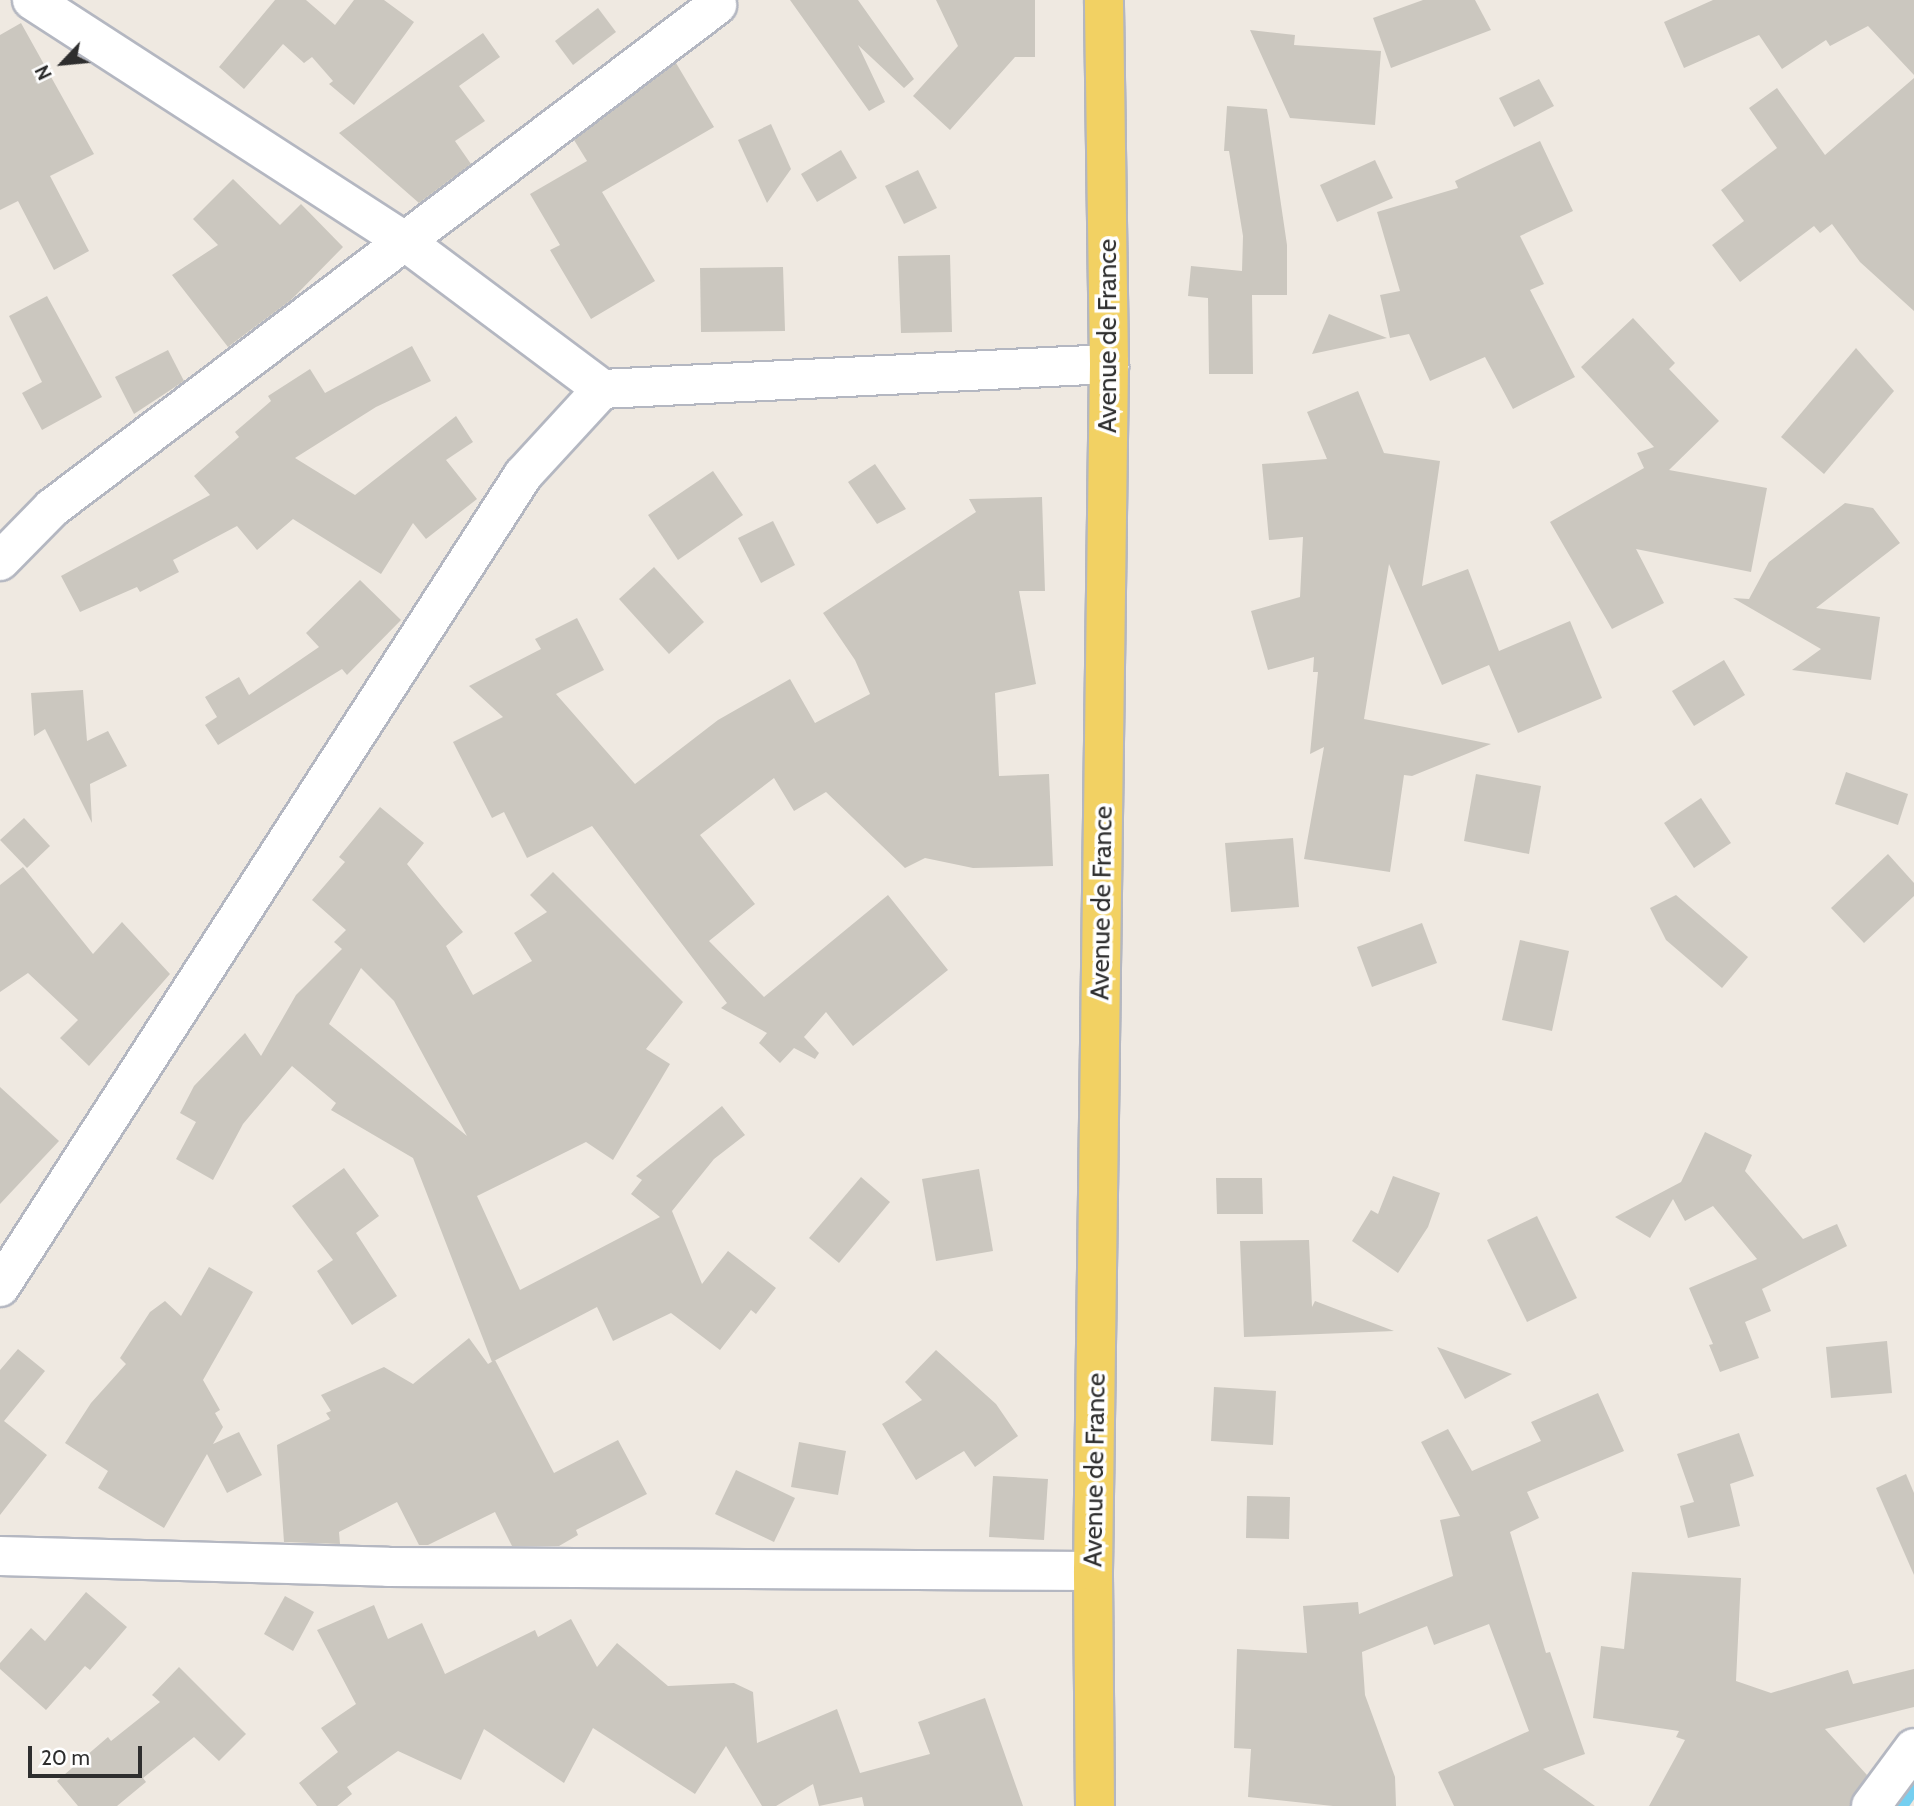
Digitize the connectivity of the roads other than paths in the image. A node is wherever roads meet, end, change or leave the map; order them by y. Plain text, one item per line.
1 (32, 0) edge
2 (1104, 0) edge
3 (718, 5) dead end
4 (407, 243) junction
5 (1109, 364) junction
6 (602, 389) junction
7 (0, 561) edge
8 (0, 1287) edge
9 (0, 1556) edge
10 (1093, 1572) junction
11 (1914, 1748) edge
12 (1095, 1806) edge
13 (1871, 1806) edge

1 - 4 street
2 - 5 main road, Avenue de France
3 - 4 street
4 - 6 street
4 - 7 street
5 - 6 street
5 - 10 main road, Avenue de France
6 - 8 street
9 - 10 street
10 - 12 main road, Avenue de France
11 - 13 street

